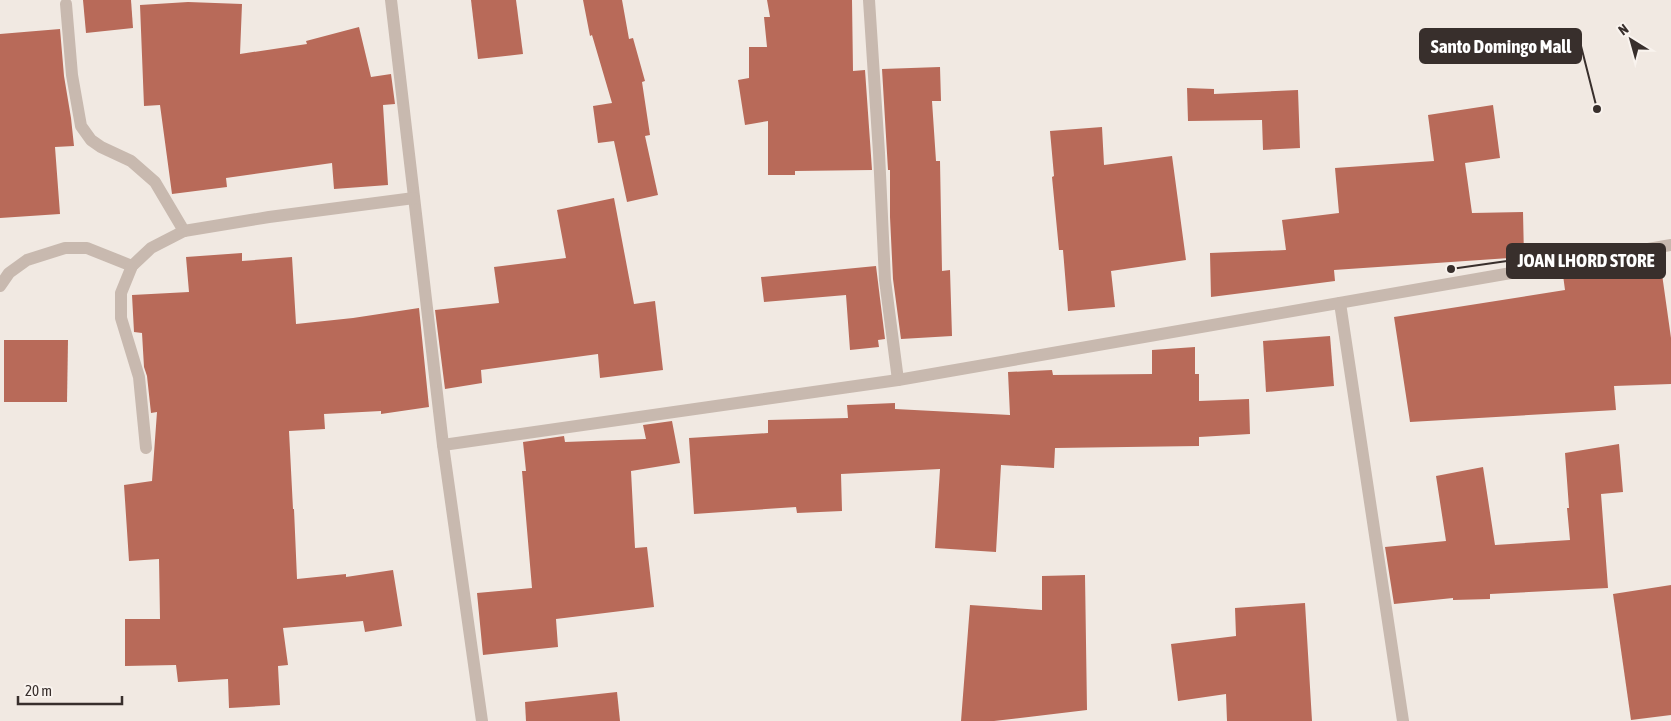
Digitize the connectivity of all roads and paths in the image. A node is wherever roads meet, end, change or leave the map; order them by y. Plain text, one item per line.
1 (391, 0) edge
2 (869, 0) edge
3 (66, 4) dead end
4 (414, 198) junction
5 (184, 231) junction
6 (1671, 245) edge
7 (132, 266) junction
8 (0, 286) edge
9 (1340, 303) junction
10 (898, 380) junction
11 (443, 445) junction
12 (146, 448) dead end
13 (482, 721) edge
14 (1403, 721) edge

1 - 4 street
2 - 10 street
3 - 5 street
4 - 5 street
4 - 11 street
5 - 7 street
6 - 9 street
7 - 8 street
7 - 12 street
9 - 10 street
9 - 14 street
10 - 11 street
11 - 13 street

